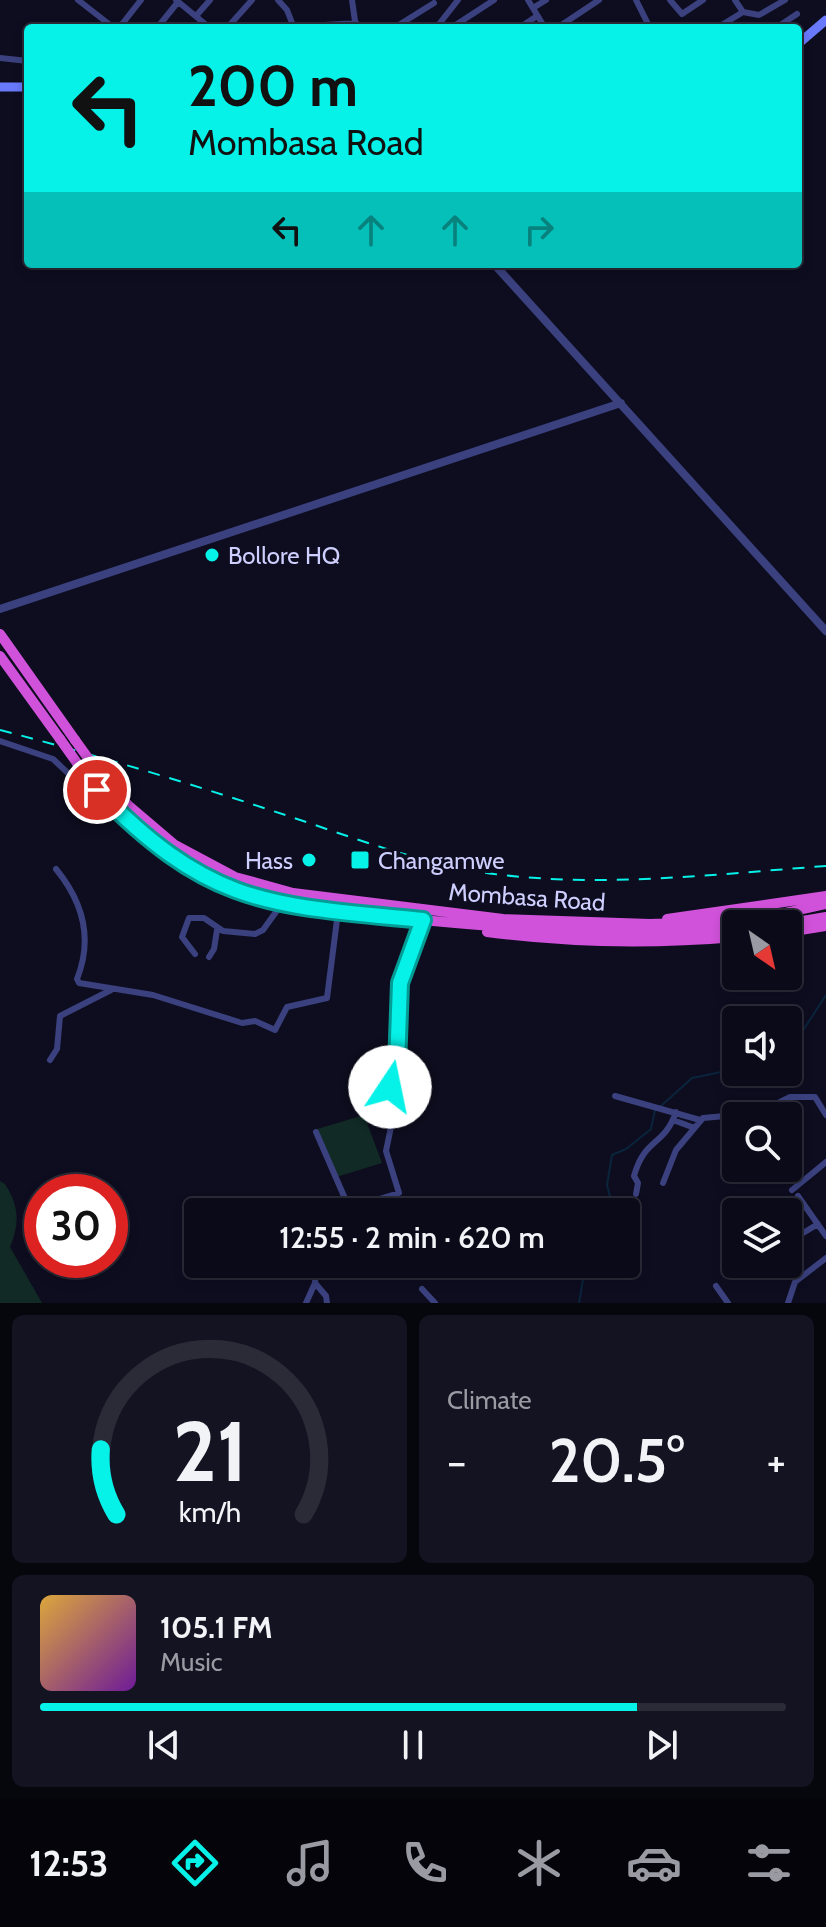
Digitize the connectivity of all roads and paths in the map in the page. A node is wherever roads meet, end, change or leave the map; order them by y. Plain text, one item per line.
1 (78, 0) edge
2 (141, 0) edge
3 (210, 0) edge
4 (252, 0) edge
5 (278, 0) edge
6 (352, 0) edge
7 (458, 0) edge
8 (494, 0) edge
9 (528, 0) edge
10 (546, 0) edge
11 (599, 0) edge
12 (636, 0) edge
13 (670, 0) edge
14 (703, 0) edge
15 (735, 0) edge
16 (785, 0) edge
17 (177, 1) edge
18 (433, 2) edge
19 (777, 7) junction
20 (533, 8) junction
21 (743, 12) junction
22 (797, 14) dead end
23 (445, 15) junction
24 (196, 16) junction
25 (537, 16) junction
26 (826, 20) edge
27 (785, 21) junction
28 (111, 24) edge
29 (120, 24) edge
30 (160, 24) edge
31 (205, 24) edge
32 (231, 24) edge
33 (293, 24) edge
34 (356, 24) edge
35 (400, 24) edge
36 (439, 24) edge
37 (457, 24) edge
38 (525, 24) edge
39 (542, 24) edge
40 (563, 24) edge
41 (648, 24) edge
42 (724, 24) edge
43 (781, 24) edge
44 (802, 41) edge
45 (0, 58) edge
46 (24, 61) edge
47 (0, 87) edge
48 (24, 87) edge
49 (498, 268) edge
50 (621, 403) junction
51 (0, 609) edge
52 (826, 631) edge
53 (0, 634) edge
54 (0, 656) edge
55 (0, 741) edge
56 (97, 790) junction
57 (56, 869) dead end
58 (826, 896) edge
59 (826, 904) edge
60 (281, 905) junction
61 (338, 912) junction
62 (826, 917) edge
63 (423, 920) junction
64 (802, 921) edge
65 (444, 922) junction
66 (650, 924) junction
67 (826, 926) edge
68 (722, 929) edge
69 (217, 930) junction
70 (802, 930) edge
71 (722, 938) edge
72 (195, 954) dead end
73 (209, 957) dead end
74 (114, 988) junction
75 (50, 1060) dead end
76 (615, 1096) dead end
77 (674, 1111) junction
78 (826, 1115) edge
79 (673, 1120) junction
80 (700, 1120) junction
81 (692, 1127) junction
82 (316, 1132) dead end
83 (826, 1162) edge
84 (663, 1183) dead end
85 (636, 1194) dead end
86 (344, 1198) edge
87 (387, 1198) edge
88 (818, 1224) junction
89 (802, 1234) edge
90 (826, 1236) edge
91 (826, 1258) edge
92 (315, 1278) edge
93 (315, 1283) junction
94 (716, 1286) dead end
95 (422, 1289) dead end
96 (306, 1303) edge
97 (327, 1303) edge
98 (435, 1303) edge
99 (728, 1303) edge
100 (788, 1303) edge

1 - 28 street
2 - 29 street
3 - 24 street
4 - 32 street
5 - 33 street
6 - 34 street
7 - 23 street
8 - 37 street
9 - 20 street
10 - 20 street
11 - 40 street
12 - 41 street
13 - 14 street
15 - 21 street
16 - 19 street
17 - 24 street
17 - 30 street
18 - 23 street
18 - 35 street
19 - 21 street
19 - 27 street
20 - 25 street
21 - 42 street
22 - 27 street
23 - 36 street
24 - 31 street
25 - 38 street
25 - 39 street
26 - 44 main road
27 - 43 street
45 - 46 street
47 - 48 main road
49 - 50 street
50 - 51 street
50 - 52 street
53 - 66 highway, Mombasa Road, bridge
54 - 56 highway, Mombasa Road, bridge
55 - 56 street
56 - 60 highway, Mombasa Road
57 - 74 street
58 - 66 highway
59 - 66 highway, Mombasa Road
60 - 61 highway, Mombasa Road
60 - 69 street
61 - 63 highway, Mombasa Road
61 - 74 street
62 - 64 highway
63 - 65 highway, Mombasa Road
63 - 87 street
65 - 68 highway, Mombasa Road
65 - 71 highway
67 - 70 highway
69 - 72 street
69 - 73 street
74 - 75 street
76 - 77 street
77 - 79 street
77 - 80 street
78 - 80 street
79 - 81 street
79 - 85 street
80 - 81 street
81 - 84 street
82 - 86 street
83 - 88 street
88 - 89 street
88 - 90 street
91 - 100 street
92 - 93 street
93 - 96 street
93 - 97 street
94 - 99 street
95 - 98 street

